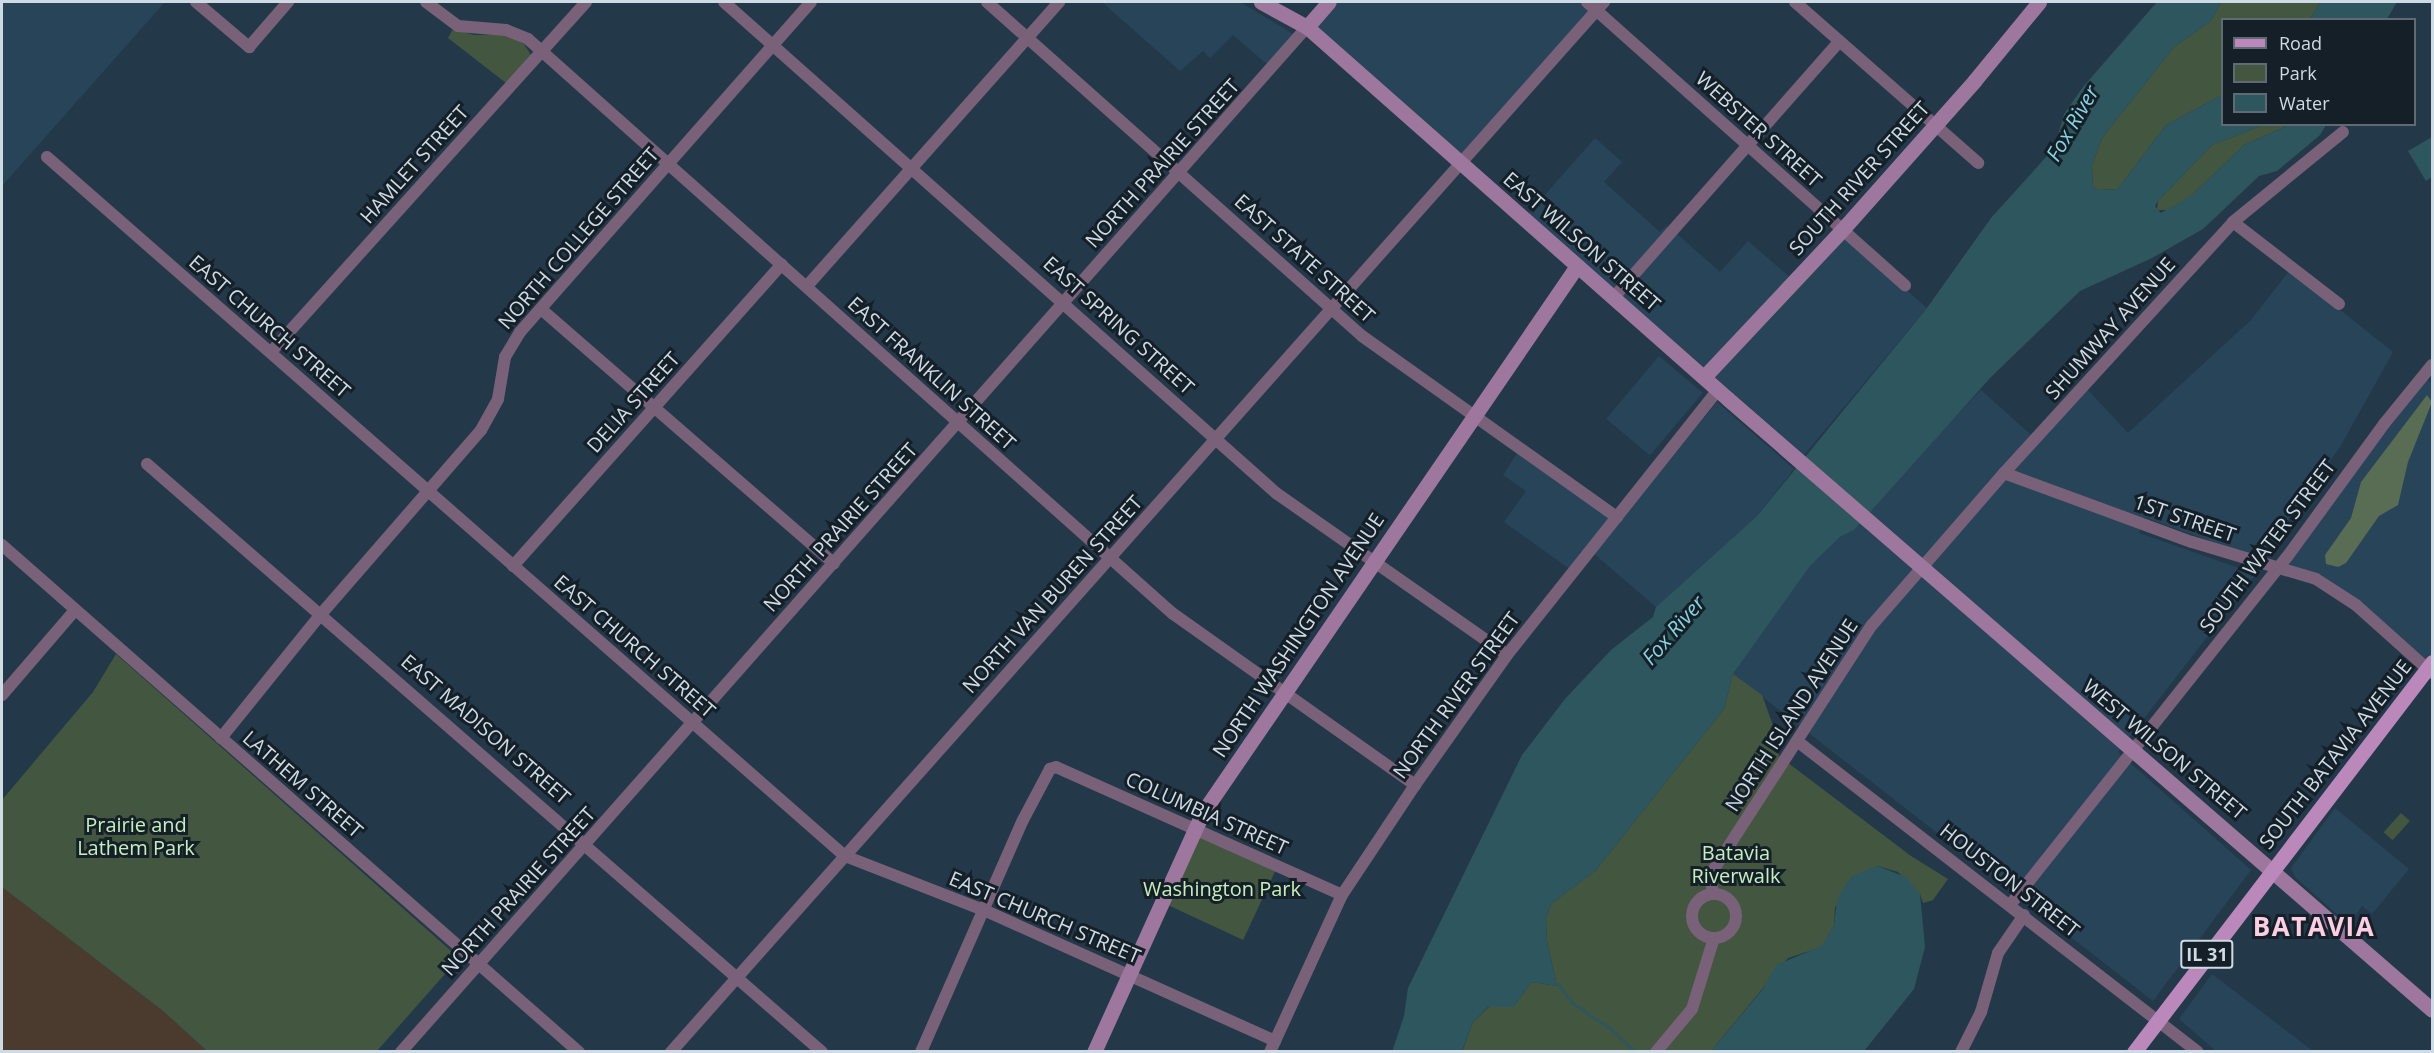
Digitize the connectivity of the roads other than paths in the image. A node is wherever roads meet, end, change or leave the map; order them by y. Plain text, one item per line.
1 (196, 2) edge
2 (288, 2) edge
3 (426, 2) edge
4 (586, 2) edge
5 (724, 2) edge
6 (811, 2) edge
7 (987, 2) edge
8 (1059, 2) edge
9 (1261, 2) edge
10 (1329, 2) edge
11 (1587, 2) edge
12 (1795, 2) edge
13 (2039, 2) edge
14 (1600, 6) edge
15 (1307, 27) junction
16 (1028, 37) junction
17 (1840, 41) junction
18 (773, 45) junction
19 (542, 51) junction
20 (1935, 125) junction
21 (2343, 132) dead end
22 (1748, 146) junction
23 (47, 157) dead end
24 (1462, 163) junction
25 (1978, 163) dead end
26 (669, 164) junction
27 (912, 167) junction
28 (1180, 171) junction
29 (2233, 222) junction
30 (1842, 230) junction
31 (782, 264) junction
32 (1577, 266) junction
33 (1905, 285) dead end
34 (807, 286) junction
35 (1614, 297) junction
36 (1065, 302) junction
37 (2339, 304) dead end
38 (541, 309) junction
39 (1331, 309) junction
40 (271, 352) junction
41 (2430, 372) edge
42 (1704, 377) junction
43 (1718, 390) junction
44 (655, 406) junction
45 (1474, 417) junction
46 (958, 423) junction
47 (1216, 438) junction
48 (147, 464) dead end
49 (2004, 473) junction
50 (427, 491) junction
51 (1617, 517) junction
52 (1869, 521) joint
53 (2, 545) edge
54 (1110, 558) junction
55 (1373, 561) junction
56 (834, 564) junction
57 (513, 566) junction
58 (1922, 567) junction
59 (2277, 569) junction
60 (75, 610) junction
61 (322, 613) junction
62 (1507, 655) junction
63 (2431, 668) edge
64 (1283, 692) junction
65 (2, 695) edge
66 (693, 722) junction
67 (221, 738) junction
68 (1797, 741) junction
69 (2134, 751) junction
70 (1415, 785) junction
71 (1195, 828) junction
72 (586, 843) junction
73 (845, 856) junction
74 (2271, 870) junction
75 (1713, 894) junction
76 (1342, 895) junction
77 (2010, 905) junction
78 (986, 911) junction
79 (2024, 915) junction
80 (1714, 938) junction
81 (478, 964) junction
82 (1129, 975) junction
83 (737, 977) junction
84 (2433, 1010) edge
85 (2158, 1018) junction
86 (1273, 1046) edge
87 (401, 1052) edge
88 (579, 1052) edge
89 (671, 1052) edge
90 (822, 1052) edge
91 (921, 1052) edge
92 (1094, 1052) edge
93 (1656, 1052) edge
94 (1961, 1052) edge
95 (2134, 1052) edge
96 (2198, 1052) edge

1 - 2 street
3 - 19 street, EAST FRANKLIN STREET
4 - 19 street, HAMLET STREET
5 - 18 street, EAST SPRING STREET
6 - 18 street, NORTH COLLEGE STREET
7 - 16 street, EAST STATE STREET
8 - 16 street
9 - 15 main road, EAST WILSON STREET
10 - 15 main road
11 - 14 street, WEBSTER STREET
12 - 17 street
13 - 20 main road, SOUTH RIVER STREET
14 - 22 street, WEBSTER STREET
14 - 24 street, NORTH VAN BUREN STREET
15 - 24 main road, EAST WILSON STREET
15 - 28 street, NORTH PRAIRIE STREET
16 - 27 street
16 - 28 street, EAST STATE STREET
17 - 20 street
17 - 22 street
18 - 26 street, NORTH COLLEGE STREET
18 - 27 street, EAST SPRING STREET
19 - 26 street, EAST FRANKLIN STREET
19 - 40 street, HAMLET STREET
20 - 25 street
20 - 30 main road, SOUTH RIVER STREET
21 - 29 street, SHUMWAY AVENUE
22 - 30 street, WEBSTER STREET
22 - 35 street
23 - 40 street, EAST CHURCH STREET
24 - 32 main road, EAST WILSON STREET
24 - 39 street, NORTH VAN BUREN STREET
26 - 31 street, EAST FRANKLIN STREET
26 - 38 street, NORTH COLLEGE STREET
27 - 34 street
27 - 36 street, EAST SPRING STREET
28 - 36 street, NORTH PRAIRIE STREET
28 - 39 street, EAST STATE STREET
29 - 37 street
29 - 49 street, SHUMWAY AVENUE
30 - 33 street, WEBSTER STREET
30 - 42 main road, SOUTH RIVER STREET
31 - 34 street, EAST FRANKLIN STREET
31 - 44 street, DELIA STREET
32 - 35 main road, EAST WILSON STREET
32 - 45 main road, NORTH WASHINGTON AVENUE
34 - 46 street, EAST FRANKLIN STREET
35 - 42 main road, EAST WILSON STREET
36 - 46 street, NORTH PRAIRIE STREET
36 - 47 street, EAST SPRING STREET
38 - 44 street
38 - 50 street, NORTH COLLEGE STREET
39 - 45 street, EAST STATE STREET
39 - 47 street, NORTH VAN BUREN STREET
40 - 50 street, EAST CHURCH STREET
41 - 59 street, SOUTH WATER STREET
42 - 43 main road, EAST WILSON STREET
43 - 51 street, NORTH RIVER STREET
43 - 52 main road, EAST WILSON STREET
44 - 56 street
44 - 57 street, DELIA STREET
45 - 51 street, EAST STATE STREET
45 - 55 main road, NORTH WASHINGTON AVENUE
46 - 54 street, EAST FRANKLIN STREET
46 - 56 street, NORTH PRAIRIE STREET
47 - 54 street, NORTH VAN BUREN STREET
47 - 55 street, EAST SPRING STREET
48 - 61 street, EAST MADISON STREET
49 - 58 street, SHUMWAY AVENUE
49 - 59 street, 1ST STREET
50 - 57 street, EAST CHURCH STREET
50 - 61 street, NORTH COLLEGE STREET
51 - 62 street, NORTH RIVER STREET
52 - 58 main road, WEST WILSON STREET
53 - 60 street, LATHEM STREET
54 - 64 street, EAST FRANKLIN STREET
54 - 73 street, NORTH VAN BUREN STREET
55 - 62 street, EAST SPRING STREET
55 - 64 main road, NORTH WASHINGTON AVENUE
56 - 66 street, NORTH PRAIRIE STREET
57 - 66 street, EAST CHURCH STREET
58 - 68 street, NORTH ISLAND AVENUE
58 - 69 main road, WEST WILSON STREET
59 - 63 street, 1ST STREET
59 - 69 street, SOUTH WATER STREET
60 - 65 street
60 - 67 street, LATHEM STREET
61 - 67 street, NORTH COLLEGE STREET
61 - 72 street, EAST MADISON STREET
62 - 70 street, NORTH RIVER STREET
63 - 74 main road, SOUTH BATAVIA AVENUE / IL 31
64 - 70 street, EAST FRANKLIN STREET
64 - 71 main road, NORTH WASHINGTON AVENUE
66 - 72 street, NORTH PRAIRIE STREET
66 - 73 street, EAST CHURCH STREET
67 - 81 street, LATHEM STREET
68 - 75 street, NORTH ISLAND AVENUE
68 - 77 street, HOUSTON STREET
69 - 74 main road, WEST WILSON STREET
69 - 77 street, SOUTH WATER STREET
70 - 76 street, NORTH RIVER STREET
71 - 76 street, COLUMBIA STREET
71 - 78 street, COLUMBIA STREET
71 - 82 main road, NORTH WASHINGTON AVENUE
72 - 81 street, NORTH PRAIRIE STREET
72 - 83 street, EAST MADISON STREET
73 - 78 street, EAST CHURCH STREET
73 - 83 street, NORTH VAN BUREN STREET
74 - 84 main road, WEST WILSON STREET
74 - 85 main road, IL 31
75 - 80 street
75 - 80 street
76 - 86 street, NORTH RIVER STREET
77 - 79 street, HOUSTON STREET
78 - 82 street, EAST CHURCH STREET
78 - 91 street
79 - 85 street, HOUSTON STREET
79 - 94 street
80 - 93 street
81 - 87 street, NORTH PRAIRIE STREET
81 - 88 street, LATHEM STREET
82 - 86 street, EAST CHURCH STREET
82 - 92 main road, NORTH WASHINGTON AVENUE
83 - 89 street, NORTH VAN BUREN STREET
83 - 90 street, EAST MADISON STREET
85 - 95 main road, IL 31
85 - 96 street, HOUSTON STREET

